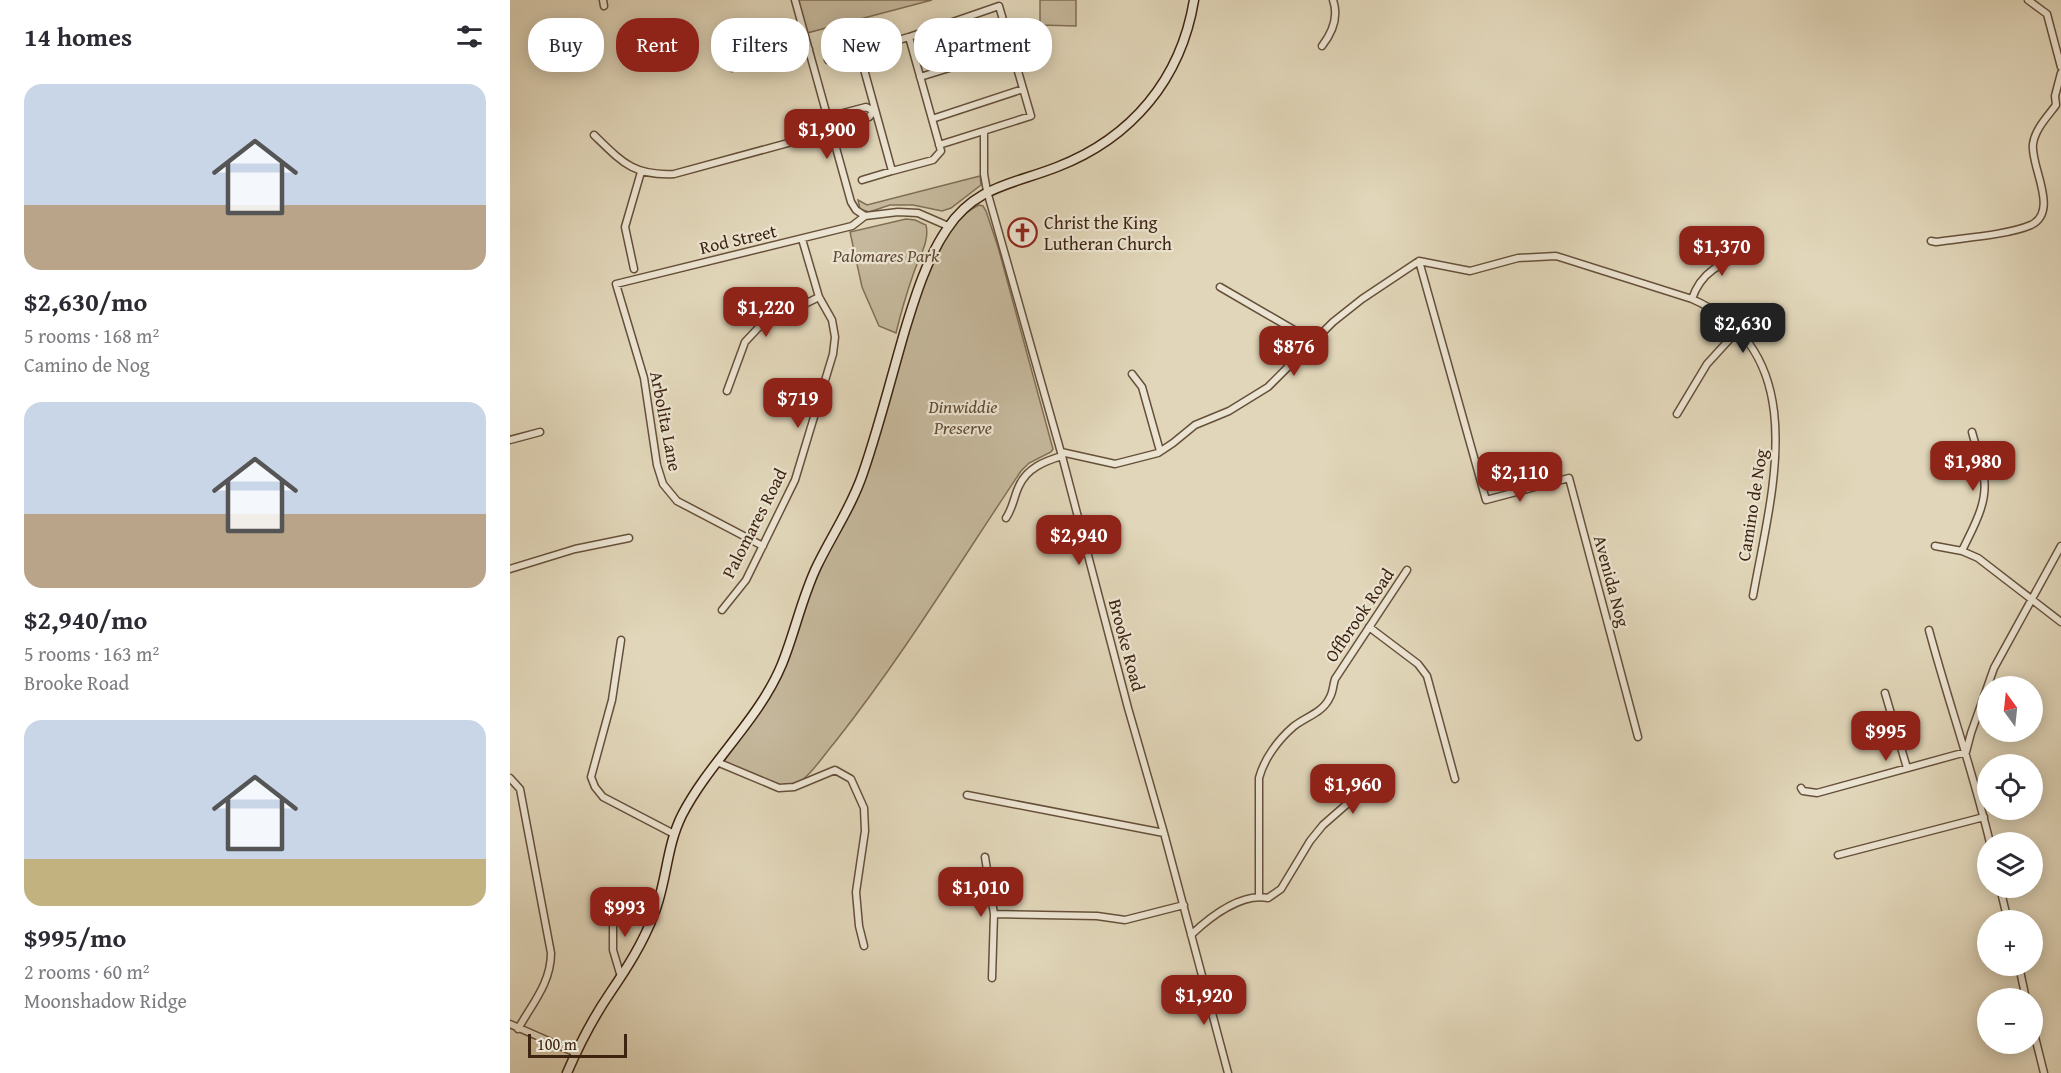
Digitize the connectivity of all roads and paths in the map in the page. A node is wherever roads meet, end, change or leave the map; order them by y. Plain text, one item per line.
1 (795, 0) edge
2 (1194, 0) edge
3 (1333, 0) edge
4 (2028, 0) edge
5 (800, 18) edge
6 (964, 18) edge
7 (1002, 18) edge
8 (914, 35) edge
9 (909, 37) junction
10 (902, 39) edge
11 (1322, 46) dead end
12 (809, 49) edge
13 (2061, 68) edge
14 (864, 72) edge
15 (936, 72) edge
16 (1018, 72) edge
17 (2061, 73) edge
18 (920, 77) junction
19 (1023, 89) junction
20 (874, 111) junction
21 (828, 117) junction
22 (932, 119) junction
23 (831, 130) junction
24 (984, 130) junction
25 (594, 135) dead end
26 (939, 145) junction
27 (892, 171) junction
28 (641, 172) junction
29 (862, 180) dead end
30 (987, 191) junction
31 (865, 216) junction
32 (948, 226) junction
33 (802, 239) junction
34 (1931, 241) dead end
35 (1747, 253) dead end
36 (1419, 261) junction
37 (634, 269) dead end
38 (616, 284) joint
39 (1220, 287) dead end
40 (819, 297) junction
41 (1692, 299) junction
42 (1738, 330) junction
43 (1313, 341) junction
44 (1132, 374) dead end
45 (727, 391) dead end
46 (1677, 414) dead end
47 (540, 432) dead end
48 (1972, 432) dead end
49 (510, 440) edge
50 (1160, 451) junction
51 (1062, 454) junction
52 (1006, 518) dead end
53 (629, 538) dead end
54 (763, 546) junction
55 (1935, 546) dead end
56 (2061, 546) edge
57 (1962, 551) junction
58 (510, 569) edge
59 (1407, 570) dead end
60 (1753, 596) dead end
61 (2032, 601) junction
62 (722, 610) dead end
63 (2061, 622) edge
64 (1369, 627) junction
65 (1929, 630) dead end
66 (621, 640) dead end
67 (1885, 693) dead end
68 (1638, 737) dead end
69 (1966, 752) junction
70 (717, 762) junction
71 (1907, 768) junction
72 (510, 778) edge
73 (1455, 778) dead end
74 (1359, 784) dead end
75 (1801, 789) dead end
76 (1977, 792) edge
77 (968, 795) dead end
78 (1977, 819) edge
79 (1164, 833) junction
80 (674, 834) junction
81 (1838, 855) dead end
82 (985, 857) dead end
83 (1259, 897) junction
84 (613, 901) dead end
85 (1184, 905) junction
86 (993, 914) junction
87 (1191, 935) junction
88 (864, 946) dead end
89 (621, 977) junction
90 (992, 978) dead end
91 (510, 1024) edge
92 (518, 1029) junction
93 (576, 1053) junction
94 (2039, 1054) edge
95 (567, 1073) edge
96 (1228, 1073) edge
97 (2044, 1073) edge

1 - 5 street
2 - 30 main road
3 - 11 street
4 - 13 street
6 - 7 street
8 - 9 street
9 - 10 street
9 - 18 street
12 - 21 street
14 - 20 street
15 - 18 street
16 - 19 street
17 - 34 street
18 - 22 street
19 - 22 street
19 - 24 street
20 - 21 street
20 - 23 street
20 - 27 street
21 - 23 street
22 - 26 street
23 - 28 street
23 - 31 street
24 - 26 street
24 - 30 street, Brooke Road
25 - 28 street
26 - 27 street
27 - 29 street
28 - 37 street
30 - 32 main road
30 - 51 street, Brooke Road
31 - 32 street
31 - 33 street, Rod Street
32 - 70 main road
33 - 38 street, Rod Street
33 - 40 street, Palomares Road
35 - 41 street
36 - 41 street, Camino de Nog
36 - 43 street
36 - 68 street, Avenida Nog
38 - 54 street, Arbolita Lane
39 - 43 street
40 - 45 street
40 - 54 street, Palomares Road
41 - 42 street, Camino de Nog
42 - 46 street
42 - 60 street, Camino de Nog
43 - 50 street
44 - 50 street
47 - 49 street
48 - 57 street
50 - 51 street
51 - 52 street
51 - 79 street, Brooke Road
53 - 58 street
54 - 62 street, Palomares Road
55 - 57 street
56 - 61 street
57 - 61 street
59 - 64 street, Offbrook Road
61 - 63 street
61 - 69 street
64 - 73 street
64 - 83 street, Offbrook Road
65 - 69 street
66 - 80 street
67 - 71 street
69 - 71 street
69 - 76 street
70 - 80 main road
70 - 88 street
71 - 75 street
72 - 92 street
74 - 83 street
77 - 79 street
78 - 81 street
79 - 85 street, Brooke Road
80 - 89 main road
82 - 86 street
83 - 87 street
84 - 89 street
85 - 86 street
85 - 87 street, Brooke Road
86 - 90 street
87 - 96 street, Brooke Road
89 - 93 main road
91 - 92 street
92 - 93 street
93 - 95 main road
94 - 97 street

